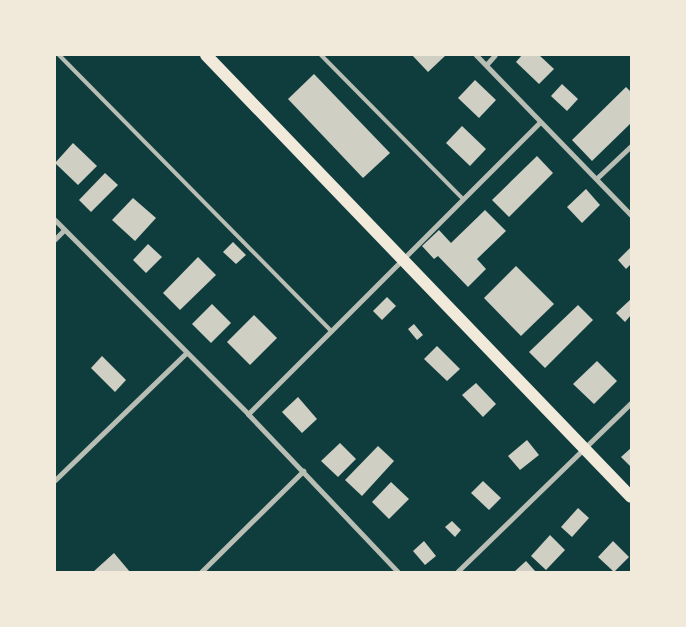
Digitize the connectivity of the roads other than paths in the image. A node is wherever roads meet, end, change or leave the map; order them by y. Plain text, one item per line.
1 (60, 55) edge
2 (206, 55) edge
3 (321, 55) edge
4 (476, 55) edge
5 (496, 55) edge
6 (486, 65) junction
7 (540, 122) junction
8 (631, 146) edge
9 (597, 178) junction
10 (463, 199) junction
11 (631, 215) edge
12 (55, 220) edge
13 (64, 230) junction
14 (55, 238) edge
15 (402, 260) junction
16 (331, 331) junction
17 (186, 353) junction
18 (631, 403) edge
19 (248, 414) junction
20 (584, 448) junction
21 (303, 471) junction
22 (55, 480) edge
23 (631, 497) edge
24 (201, 572) edge
25 (398, 572) edge
26 (457, 572) edge

1 - 16 lane
2 - 15 main road
3 - 10 lane
4 - 6 street
5 - 6 street
6 - 7 street
7 - 9 street
7 - 10 street
8 - 9 street
9 - 11 street
10 - 15 street
12 - 13 street
13 - 14 street
13 - 17 street
15 - 16 street
15 - 20 main road
16 - 19 street
17 - 19 street
17 - 22 street
18 - 20 street
19 - 21 street
20 - 23 main road
20 - 26 street
21 - 24 street
21 - 25 street

